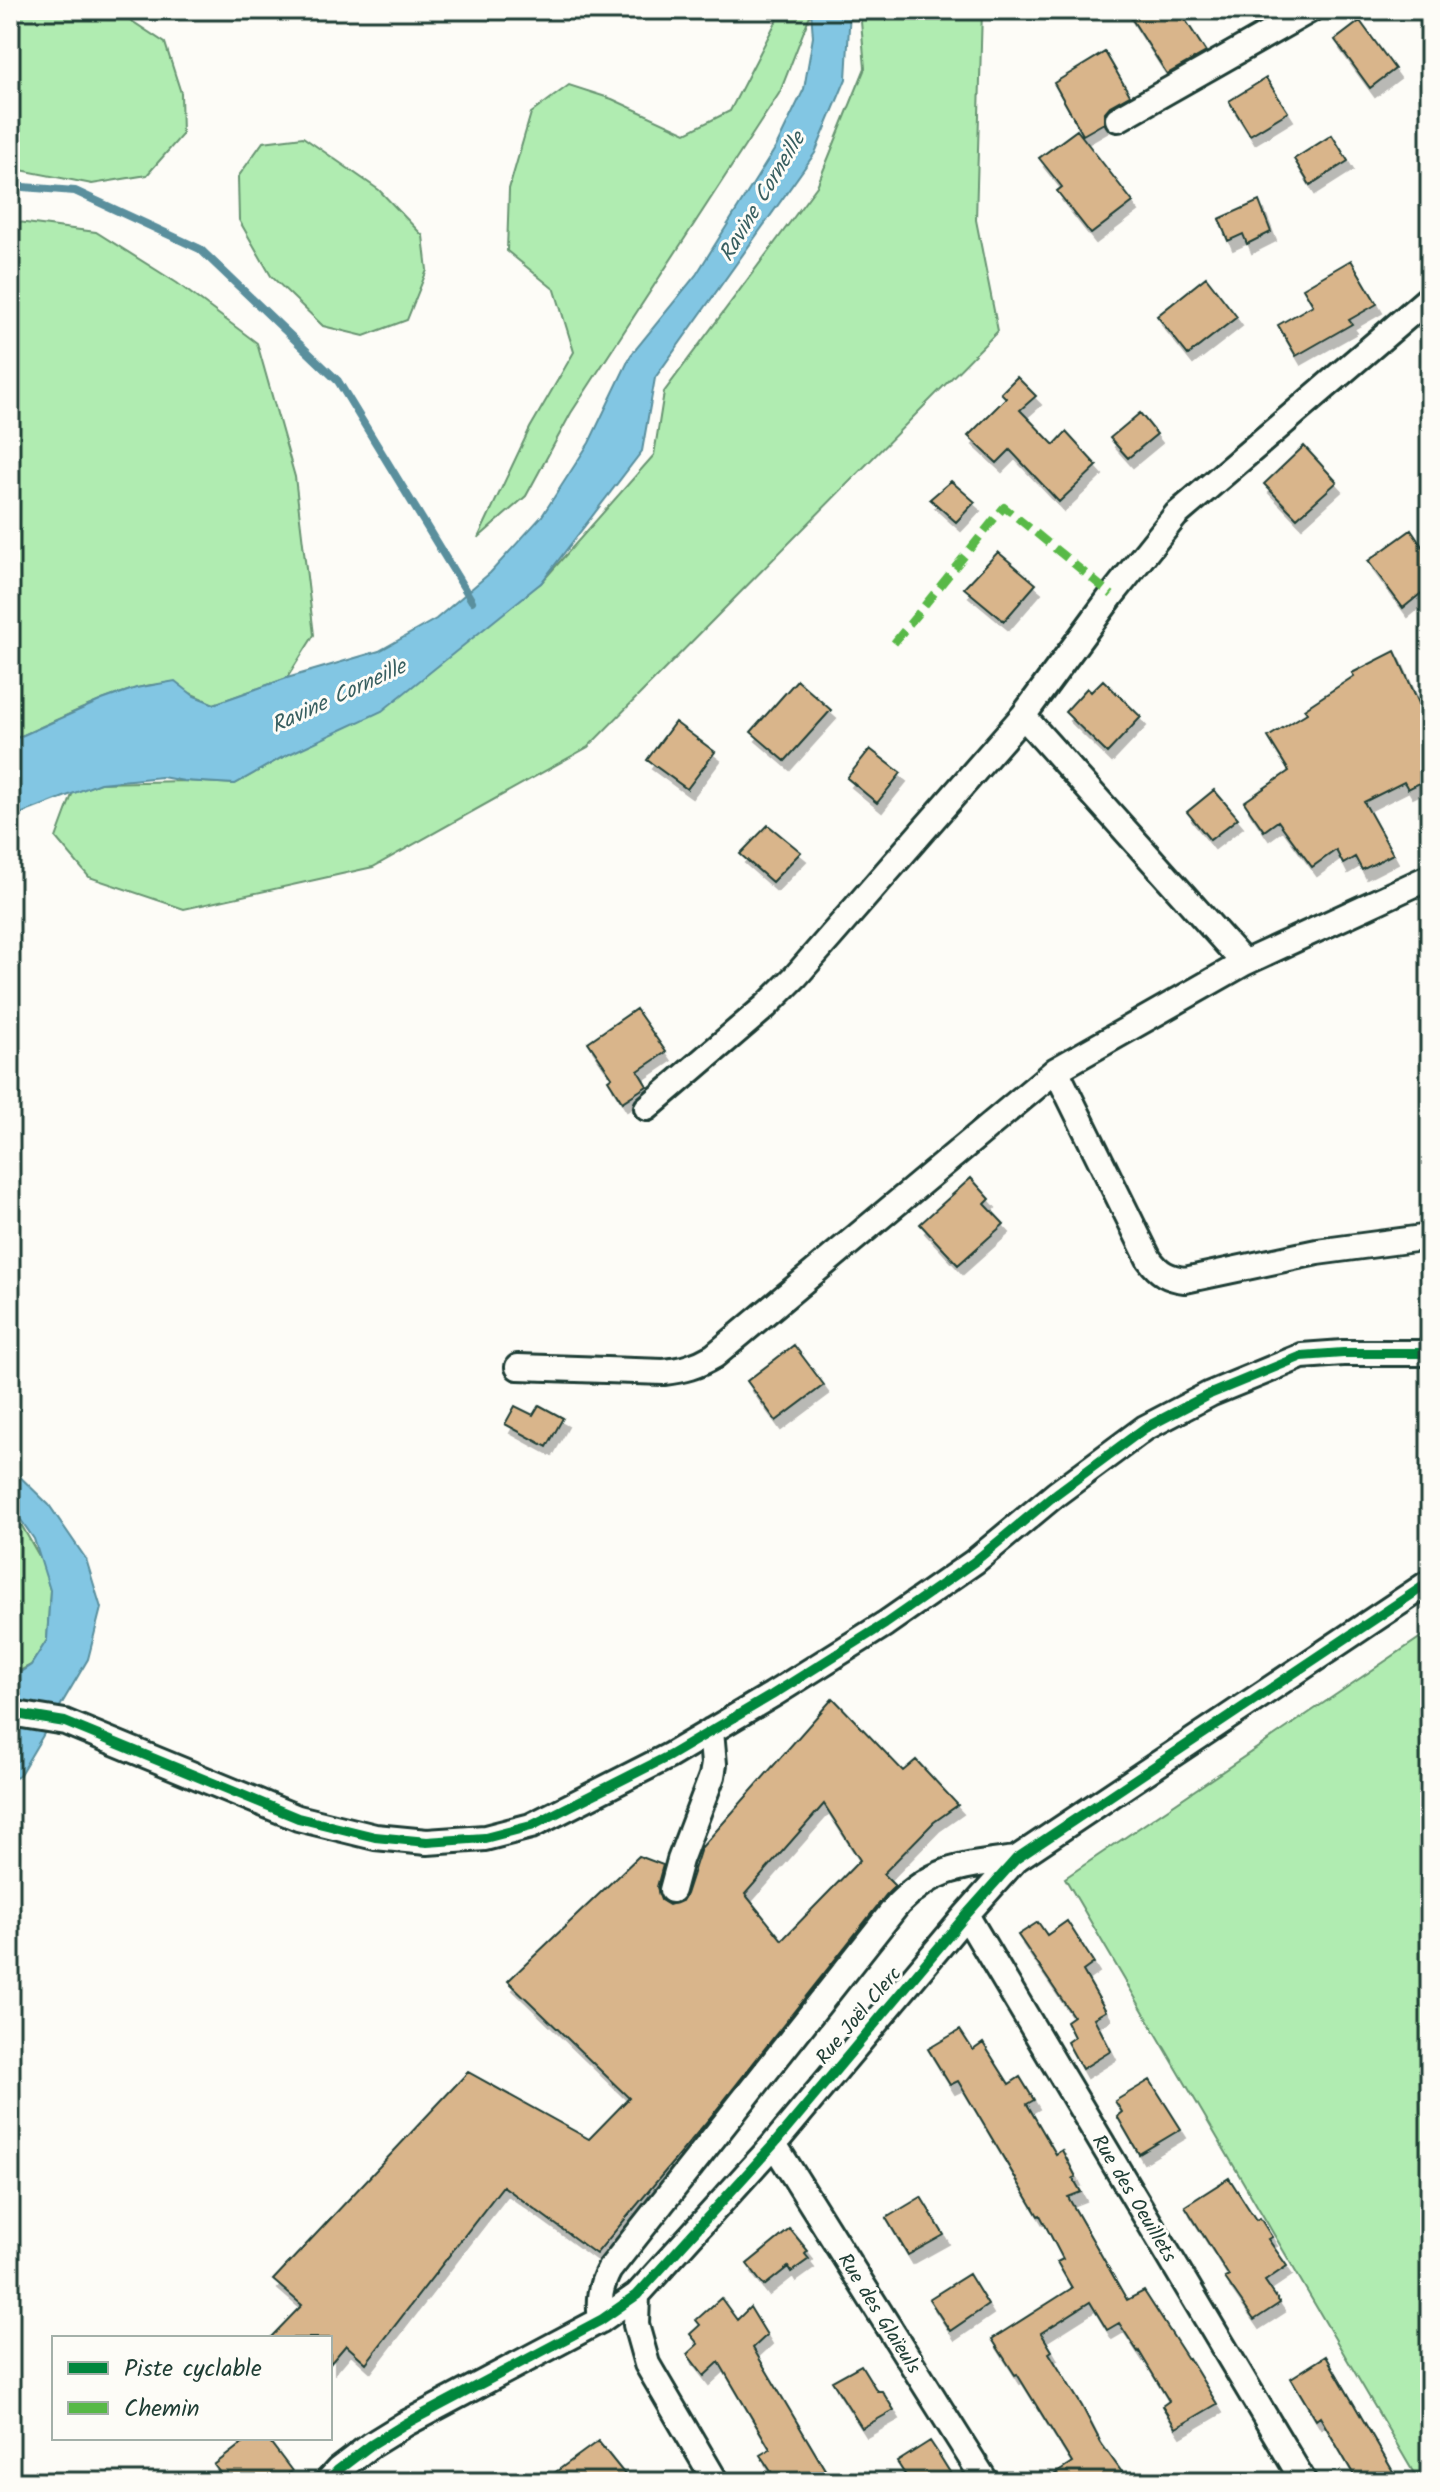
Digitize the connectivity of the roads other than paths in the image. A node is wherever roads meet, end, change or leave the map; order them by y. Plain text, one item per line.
1 (1310, 10) edge
2 (1118, 119) dead end
3 (1430, 297) edge
4 (1023, 716) junction
5 (1430, 877) edge
6 (1244, 963) junction
7 (1056, 1070) junction
8 (647, 1108) dead end
9 (1430, 1237) edge
10 (1430, 1353) edge
11 (518, 1367) dead end
12 (1430, 1582) edge
13 (10, 1713) edge
14 (711, 1731) junction
15 (1016, 1859) junction
16 (672, 1890) dead end
17 (966, 1915) junction
18 (774, 2144) junction
19 (637, 2295) junction
20 (601, 2320) junction
21 (327, 2482) edge
22 (716, 2482) edge
23 (986, 2482) edge
24 (1304, 2482) edge

1 - 2 street
3 - 4 street
4 - 6 street
4 - 8 street
5 - 6 street
6 - 7 street
7 - 9 street
7 - 11 street
10 - 14 street
12 - 15 street, Rue Joël Clerc
13 - 14 street
14 - 16 street
15 - 17 street, Rue Joël Clerc
15 - 20 street
17 - 18 street, Rue Joël Clerc
17 - 24 street, Rue des Oeuillets
18 - 19 street, Rue Joël Clerc
18 - 23 street, Rue des Glaïeuls
19 - 20 street, Rue Joël Clerc
19 - 22 street
20 - 21 street, Rue Joël Clerc

